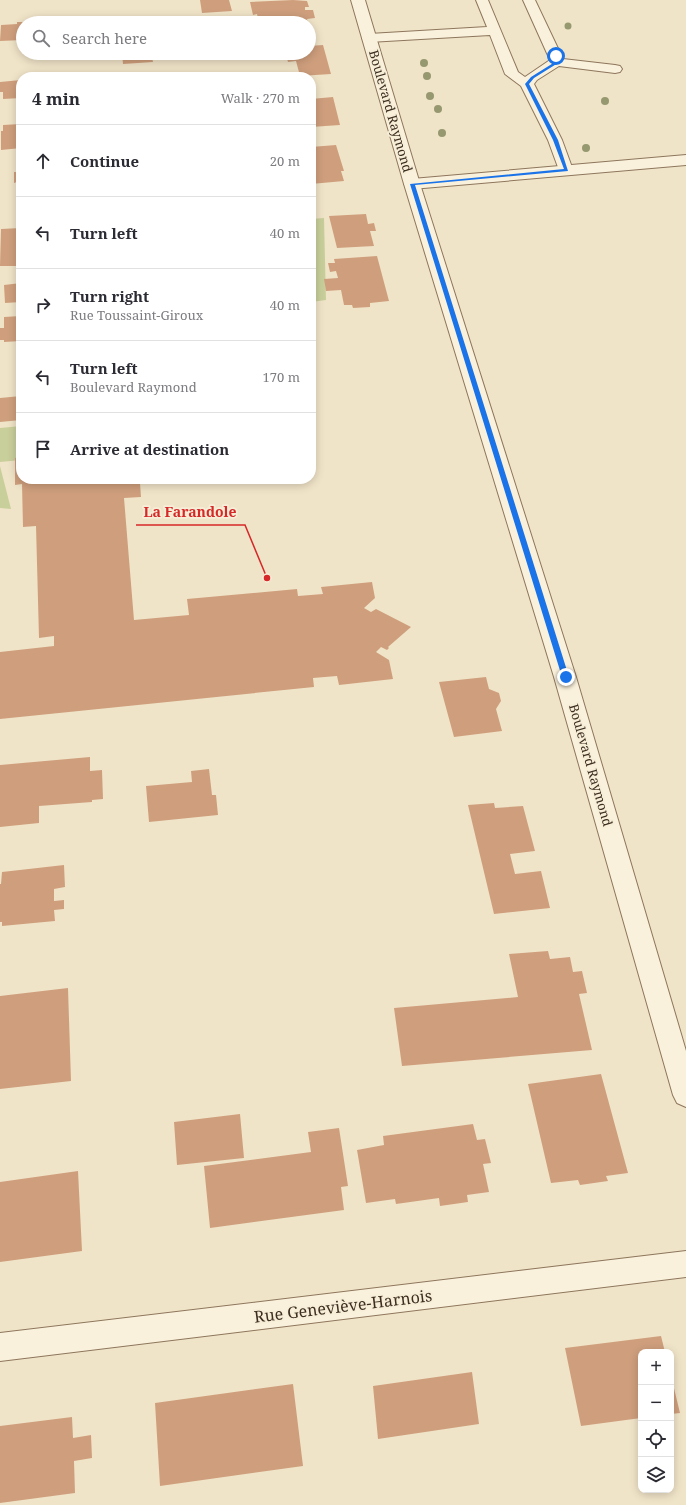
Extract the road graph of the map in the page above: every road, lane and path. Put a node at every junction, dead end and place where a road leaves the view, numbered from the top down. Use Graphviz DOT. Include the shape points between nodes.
graph roads {
  1 [pos="358,0"];
  2 [pos="482,0"];
  3 [pos="529,0"];
  4 [pos="494,31"];
  5 [pos="369,38"];
  6 [pos="557,62"];
  7 [pos="615,69"];
  8 [pos="527,84"];
  9 [pos="686,160"];
  10 [pos="566,170"];
  11 [pos="412,184"];
  12 [pos="686,1095"];
  13 [pos="686,1264"];
  14 [pos="0,1347"];
  1 -- 5 [label="street, Boulevard Raymond"];
  2 -- 4 [label="lane"];
  3 -- 6 [label="lane"];
  4 -- 5 [label="lane"];
  4 -- 8 [label="lane" via="512,74"];
  5 -- 11 [label="street, Boulevard Raymond"];
  6 -- 7 [label="lane"];
  6 -- 8 [label="lane" via="532,77"];
  8 -- 10 [label="lane" via="556,140"];
  9 -- 10 [label="street"];
  10 -- 11 [label="street"];
  11 -- 12 [label="street, Boulevard Raymond" via="566,677"];
  13 -- 14 [label="street, Rue Geneviève-Harnois"];
}
